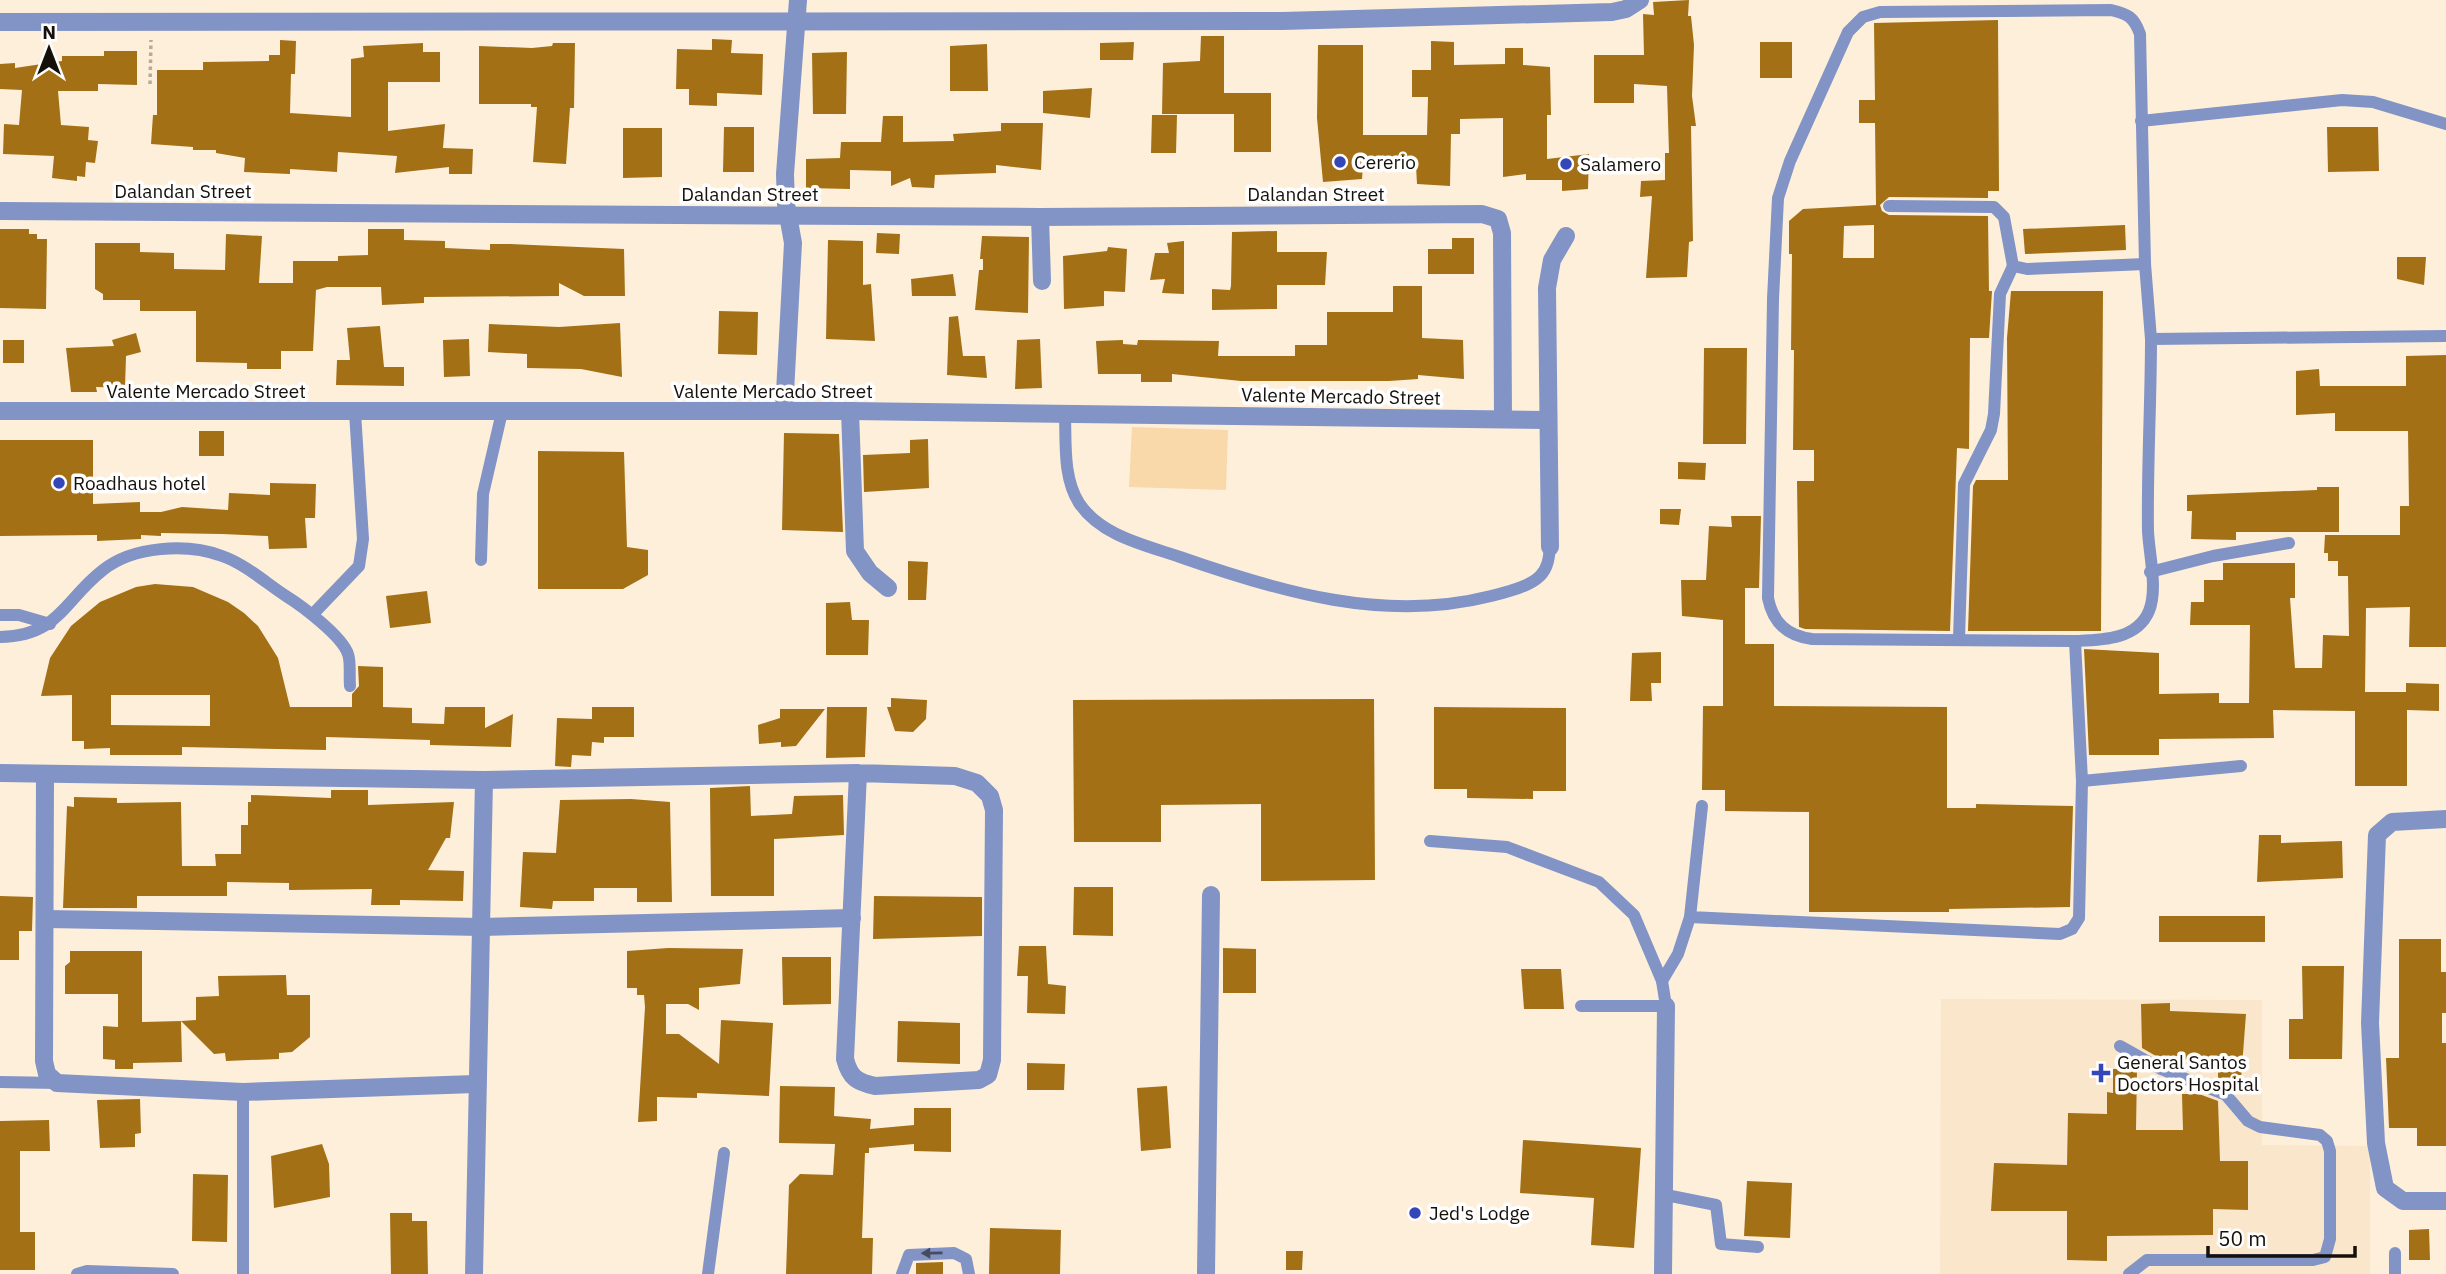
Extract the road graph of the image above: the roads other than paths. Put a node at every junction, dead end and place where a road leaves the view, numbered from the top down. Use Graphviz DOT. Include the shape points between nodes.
graph roads {
  1 [pos="798,0"];
  2 [pos="1640,0"];
  3 [pos="0,22"];
  4 [pos="798,23"];
  5 [pos="2141,121"];
  6 [pos="2446,124"];
  7 [pos="1889,206"];
  8 [pos="0,211"];
  9 [pos="788,215"];
  10 [pos="1040,217"];
  11 [pos="1566,236"];
  12 [pos="2146,264"];
  13 [pos="2013,266"];
  14 [pos="1042,281"];
  15 [pos="2446,336"];
  16 [pos="2151,339"];
  17 [pos="0,411"];
  18 [pos="784,411"];
  19 [pos="850,411"];
  20 [pos="355,412"];
  21 [pos="502,412"];
  22 [pos="1065,415"];
  23 [pos="1503,419"];
  24 [pos="1547,420"];
  25 [pos="2289,543"];
  26 [pos="1550,547"];
  27 [pos="481,560"];
  28 [pos="2150,572"];
  29 [pos="888,588"];
  30 [pos="313,614"];
  31 [pos="0,615"];
  32 [pos="51,624"];
  33 [pos="0,637"];
  34 [pos="1959,639"];
  35 [pos="2075,641"];
  36 [pos="350,686"];
  37 [pos="2241,766"];
  38 [pos="0,773"];
  39 [pos="858,773"];
  40 [pos="46,774"];
  41 [pos="484,780"];
  42 [pos="2082,781"];
  43 [pos="1702,806"];
  44 [pos="2446,819"];
  45 [pos="1430,841"];
  46 [pos="1210,894"];
  47 [pos="1690,917"];
  48 [pos="852,918"];
  49 [pos="47,919"];
  50 [pos="482,927"];
  51 [pos="1662,981"];
  52 [pos="1581,1006"];
  53 [pos="1666,1006"];
  54 [pos="2120,1046"];
  55 [pos="0,1082"];
  56 [pos="57,1083"];
  57 [pos="475,1084"];
  58 [pos="243,1091"];
  59 [pos="724,1153"];
  60 [pos="1666,1195"];
  61 [pos="2446,1201"];
  62 [pos="1758,1247"];
  63 [pos="2395,1253"];
  64 [pos="77,1274"];
  65 [pos="173,1274"];
  66 [pos="243,1274"];
  67 [pos="474,1274"];
  68 [pos="708,1274"];
  69 [pos="902,1274"];
  70 [pos="969,1274"];
  71 [pos="1206,1274"];
  72 [pos="1663,1274"];
  73 [pos="2129,1274"];
  74 [pos="2395,1274"];
  1 -- 4 [label="street"];
  2 -- 4 [label="street" via="1612,12 1296,21"];
  3 -- 4 [label="street"];
  4 -- 9 [label="street" via="785,174"];
  5 -- 6 [label="lane" via="2342,100 2373,102"];
  5 -- 12 [label="lane"];
  5 -- 34 [label="lane" via="2140,34 2127,14 2097,10 1880,12 1863,17 1848,32 1790,161 1778,198 1774,286 1771,614 1777,623 1804,638"];
  7 -- 13 [label="lane" via="1994,207 2004,217"];
  8 -- 9 [label="street, Dalandan Street"];
  9 -- 10 [label="street, Dalandan Street"];
  9 -- 18 [label="street" via="793,243"];
  10 -- 14 [label="street"];
  10 -- 23 [label="street, Dalandan Street" via="1482,214 1498,219 1502,233"];
  11 -- 24 [label="street" via="1552,260 1548,281"];
  12 -- 13 [label="lane"];
  12 -- 16 [label="lane"];
  13 -- 34 [label="lane" via="2000,294 1991,430 1964,484"];
  15 -- 16 [label="lane"];
  16 -- 28 [label="lane"];
  17 -- 20 [label="street, Valente Mercado Street"];
  18 -- 19 [label="street, Valente Mercado Street"];
  18 -- 21 [label="street, Valente Mercado Street"];
  19 -- 22 [label="street, Valente Mercado Street"];
  19 -- 29 [label="street" via="855,551"];
  20 -- 21 [label="street, Valente Mercado Street"];
  20 -- 30 [label="lane" via="363,540 359,566"];
  21 -- 27 [label="lane" via="483,494"];
  22 -- 23 [label="street, Valente Mercado Street"];
  22 -- 26 [label="lane" via="1071,482 1079,502 1096,521 1118,535 1255,584 1349,603 1396,606 1474,600 1539,577 1548,565"];
  23 -- 24 [label="street, Valente Mercado Street"];
  24 -- 26 [label="street"];
  25 -- 28 [label="lane"];
  28 -- 35 [label="lane" via="2149,610 2141,623 2109,640"];
  30 -- 32 [label="lane" via="222,556 194,550 154,550 103,569"];
  30 -- 36 [label="lane" via="348,653"];
  31 -- 32 [label="lane"];
  32 -- 33 [label="lane"];
  34 -- 35 [label="lane"];
  35 -- 42 [label="lane"];
  37 -- 42 [label="lane"];
  38 -- 40 [label="street"];
  39 -- 41 [label="street"];
  39 -- 48 [label="street"];
  39 -- 48 [label="street" via="955,776 977,783 990,796 994,810 992,1060 988,1075 962,1083 875,1086 859,1083 849,1074 845,1059"];
  40 -- 41 [label="street"];
  40 -- 49 [label="street"];
  41 -- 50 [label="street"];
  42 -- 47 [label="lane" via="2079,918 2072,929 2060,934"];
  43 -- 47 [label="lane"];
  44 -- 61 [label="street" via="2392,822 2377,835 2370,1023 2376,1143 2385,1188 2403,1201"];
  45 -- 51 [label="lane" via="1507,847 1600,883 1634,915"];
  46 -- 71 [label="street"];
  47 -- 51 [label="lane" via="1682,945"];
  48 -- 50 [label="street"];
  49 -- 50 [label="street"];
  49 -- 56 [label="street" via="44,1061 47,1074"];
  50 -- 57 [label="street"];
  51 -- 53 [label="lane"];
  52 -- 53 [label="lane"];
  53 -- 60 [label="street"];
  54 -- 73 [label="lane" via="2161,1069 2226,1095 2260,1127 2320,1135 2330,1151 2330,1239 2325,1257 2147,1260"];
  55 -- 56 [label="lane"];
  56 -- 58 [label="street"];
  57 -- 58 [label="street"];
  57 -- 67 [label="street"];
  58 -- 66 [label="lane"];
  59 -- 68 [label="lane"];
  60 -- 62 [label="lane" via="1716,1205 1721,1244"];
  60 -- 72 [label="street"];
  63 -- 74 [label="lane"];
  64 -- 65 [label="lane"];
  70 -- 69 [label="lane, one-way" via="966,1259 954,1253 909,1255"];
}
